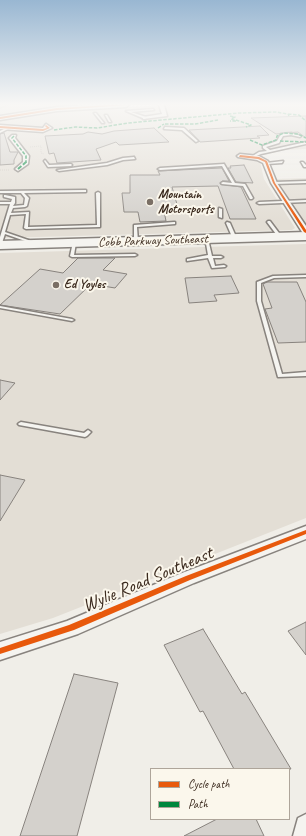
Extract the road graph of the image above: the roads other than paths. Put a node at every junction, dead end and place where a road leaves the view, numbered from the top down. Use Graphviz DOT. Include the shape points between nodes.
graph roads {
  1 [pos="17,144"];
  2 [pos="272,144"];
  3 [pos="295,144"];
  4 [pos="269,151"];
  5 [pos="240,156"];
  6 [pos="252,157"];
  7 [pos="134,158"];
  8 [pos="44,160"];
  9 [pos="112,162"];
  10 [pos="282,162"];
  11 [pos="267,163"];
  12 [pos="160,168"];
  13 [pos="18,169"];
  14 [pos="59,170"];
  15 [pos="306,182"];
  16 [pos="223,183"];
  17 [pos="274,183"];
  18 [pos="234,184"];
  19 [pos="85,191"];
  20 [pos="0,192"];
  21 [pos="22,193"];
  22 [pos="98,193"];
  23 [pos="5,196"];
  24 [pos="251,198"];
  25 [pos="306,201"];
  26 [pos="259,202"];
  27 [pos="286,202"];
  28 [pos="0,203"];
  29 [pos="13,205"];
  30 [pos="220,209"];
  31 [pos="10,214"];
  32 [pos="221,217"];
  33 [pos="8,221"];
  34 [pos="0,222"];
  35 [pos="269,222"];
  36 [pos="174,223"];
  37 [pos="228,223"];
  38 [pos="306,232"];
  39 [pos="4,233"];
  40 [pos="306,236"];
  41 [pos="280,237"];
  42 [pos="235,239"];
  43 [pos="206,240"];
  44 [pos="136,242"];
  45 [pos="74,243"];
  46 [pos="0,244"];
  47 [pos="42,244"];
  48 [pos="135,255"];
  49 [pos="210,257"];
  50 [pos="221,257"];
  51 [pos="188,260"];
  52 [pos="224,266"];
  53 [pos="306,276"];
  54 [pos="0,307"];
  55 [pos="72,320"];
  56 [pos="306,374"];
  57 [pos="21,424"];
  58 [pos="88,432"];
  59 [pos="306,532"];
  60 [pos="0,651"];
  61 [pos="306,826"];
  62 [pos="305,836"];
  1 -- 13 [label="street" via="25,153 26,163"];
  2 -- 4 [label="lane" via="264,147"];
  3 -- 4 [label="lane"];
  4 -- 6 [label="lane"];
  5 -- 6 [label="street"];
  6 -- 11 [label="street" via="263,159"];
  7 -- 9 [label="lane"];
  8 -- 9 [label="lane" via="48,166"];
  9 -- 14 [label="lane"];
  10 -- 11 [label="lane"];
  11 -- 17 [label="street"];
  12 -- 18 [label="lane" via="224,165"];
  15 -- 17 [label="lane"];
  16 -- 18 [label="lane"];
  17 -- 27 [label="street"];
  18 -- 24 [label="lane" via="244,185"];
  19 -- 21 [label="lane"];
  20 -- 21 [label="lane"];
  21 -- 29 [label="lane" via="27,198 25,206"];
  22 -- 31 [label="lane" via="99,226 26,228 28,213"];
  23 -- 29 [label="lane" via="14,198"];
  25 -- 27 [label="lane"];
  26 -- 27 [label="lane"];
  27 -- 38 [label="street"];
  28 -- 29 [label="lane"];
  29 -- 31 [label="lane"];
  30 -- 32 [label="lane"];
  31 -- 33 [label="lane"];
  33 -- 34 [label="lane"];
  33 -- 39 [label="lane"];
  35 -- 41 [label="lane"];
  36 -- 44 [label="lane" via="135,226"];
  37 -- 42 [label="lane"];
  39 -- 46 [label="lane"];
  39 -- 47 [label="lane"];
  40 -- 41 [label="main road, Cobb Parkway Southeast"];
  41 -- 42 [label="main road, Cobb Parkway Southeast"];
  42 -- 43 [label="main road, Cobb Parkway Southeast"];
  43 -- 44 [label="main road, Cobb Parkway Southeast"];
  43 -- 49 [label="lane"];
  44 -- 45 [label="main road, Cobb Parkway Southeast"];
  45 -- 47 [label="main road, Cobb Parkway Southeast"];
  45 -- 48 [label="lane" via="72,256"];
  46 -- 47 [label="main road, Cobb Parkway Southeast"];
  49 -- 50 [label="lane"];
  49 -- 51 [label="lane"];
  49 -- 52 [label="lane" via="213,267"];
  53 -- 56 [label="lane" via="273,277 259,282 259,301 280,376"];
  54 -- 55 [label="lane"];
  57 -- 58 [label="lane" via="85,435"];
  59 -- 60 [label="street, Wylie Road Southeast" via="188,578 71,628"];
  61 -- 62 [label="street"];
}
